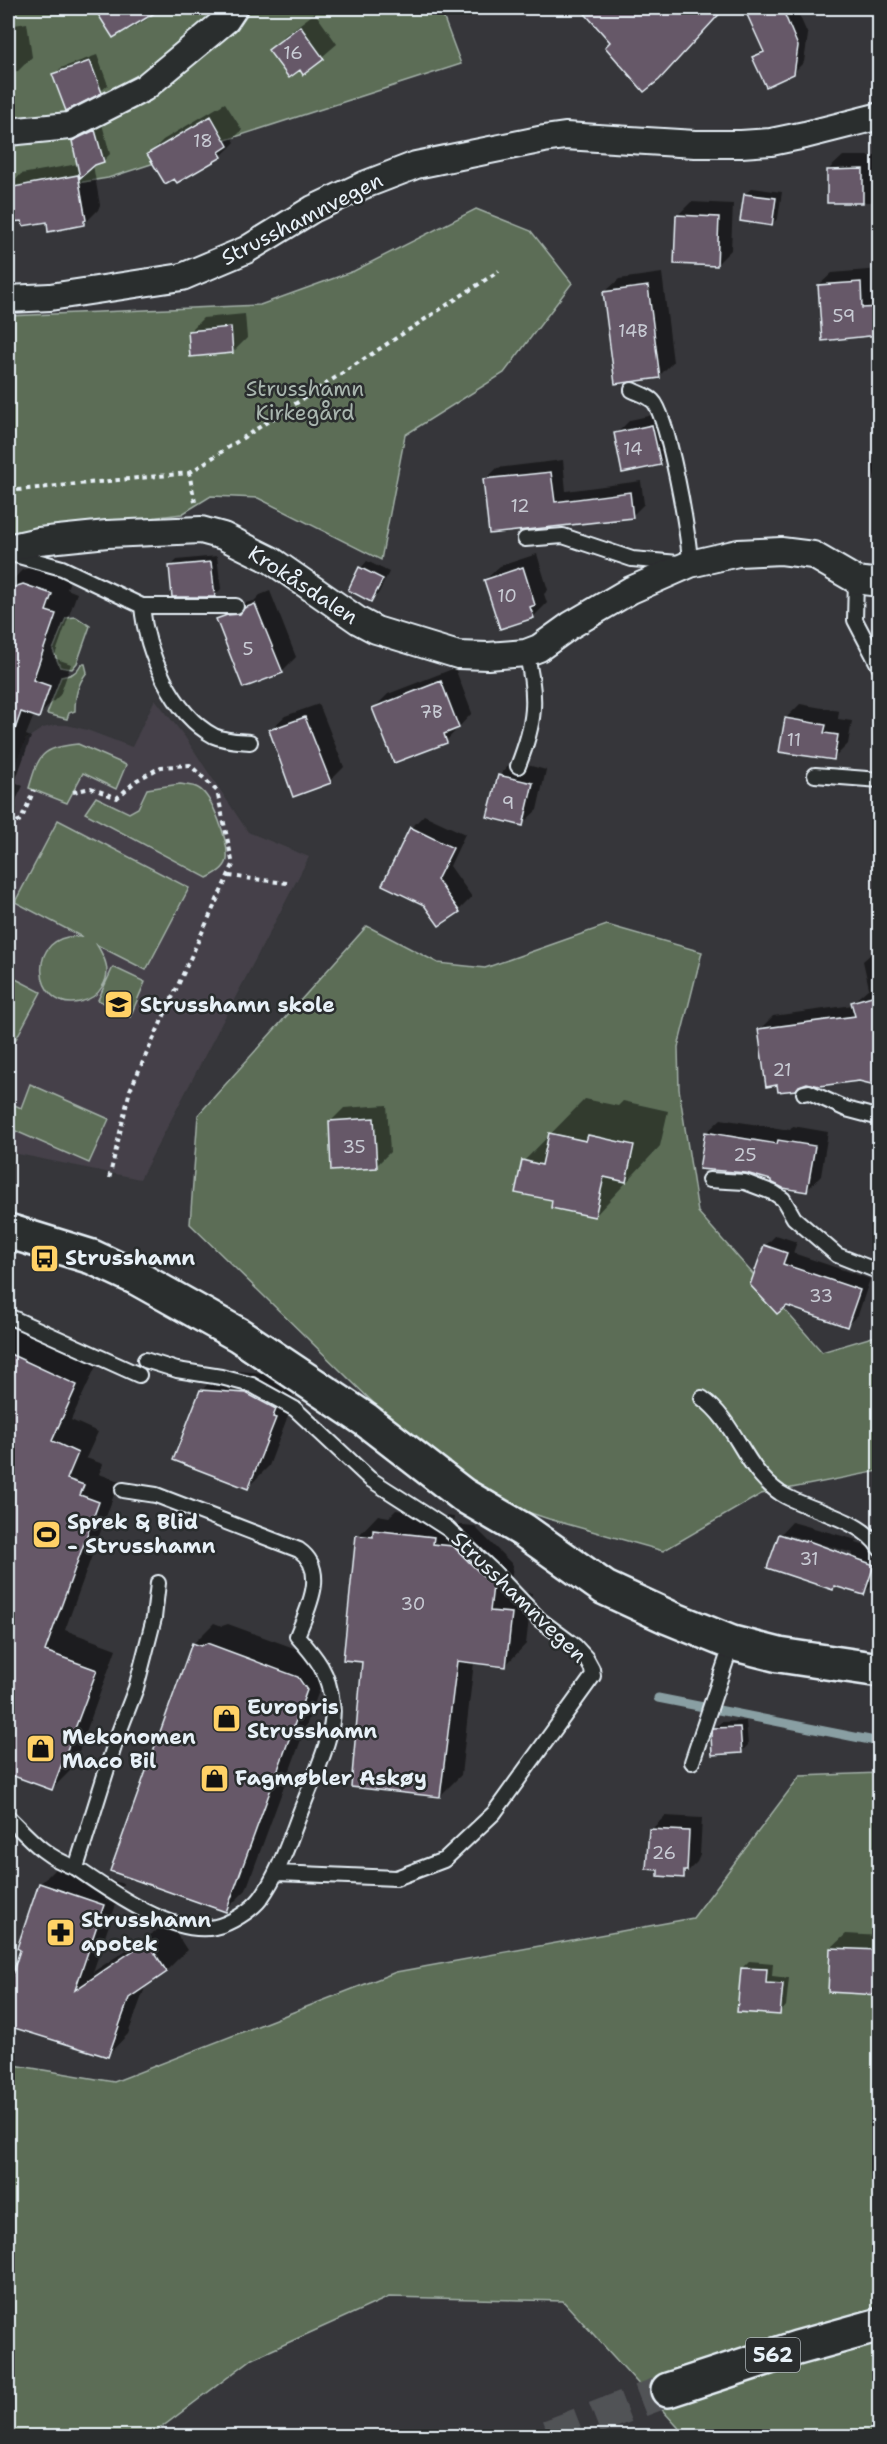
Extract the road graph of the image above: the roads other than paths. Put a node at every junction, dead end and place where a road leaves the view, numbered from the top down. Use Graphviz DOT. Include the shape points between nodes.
graph roads {
  1 [pos="234,8"];
  2 [pos="879,116"];
  3 [pos="8,132"];
  4 [pos="8,298"];
  5 [pos="632,390"];
  6 [pos="525,538"];
  7 [pos="8,550"];
  8 [pos="690,564"];
  9 [pos="868,581"];
  10 [pos="142,606"];
  11 [pos="236,606"];
  12 [pos="526,653"];
  13 [pos="879,668"];
  14 [pos="250,742"];
  15 [pos="518,766"];
  16 [pos="815,775"];
  17 [pos="879,780"];
  18 [pos="804,1092"];
  19 [pos="879,1118"];
  20 [pos="709,1180"];
  21 [pos="8,1231"];
  22 [pos="879,1272"];
  23 [pos="8,1317"];
  24 [pos="145,1360"];
  25 [pos="139,1375"];
  26 [pos="702,1398"];
  27 [pos="123,1490"];
  28 [pos="879,1549"];
  29 [pos="158,1583"];
  30 [pos="729,1651"];
  31 [pos="879,1670"];
  32 [pos="692,1762"];
  33 [pos="8,1817"];
  34 [pos="76,1868"];
  35 [pos="277,1873"];
  36 [pos="879,2325"];
  37 [pos="668,2390"];
  1 -- 3 [label="street" via="226,20 144,88 69,126"];
  2 -- 4 [label="street, Strusshamnvegen" via="771,142 695,144 565,136 416,165 313,209 246,250 182,277 50,297"];
  5 -- 8 [label="lane" via="653,401 666,430 689,540"];
  6 -- 8 [label="lane, Krokåsdalen" via="563,536 632,559"];
  7 -- 10 [label="lane" via="62,568"];
  7 -- 12 [label="street, Krokåsdalen" via="39,541 201,530 223,536 271,560 376,630 458,655"];
  8 -- 9 [label="street, Krokåsdalen" via="738,553 781,551 813,555"];
  8 -- 12 [label="street, Krokåsdalen" via="631,590"];
  9 -- 13 [label="lane, Krokåsdalen" via="855,620"];
  10 -- 11 [label="lane"];
  10 -- 14 [label="lane" via="160,673 176,701 214,735"];
  12 -- 15 [label="lane" via="534,710 530,736"];
  16 -- 17 [label="lane"];
  18 -- 19 [label="lane"];
  20 -- 22 [label="lane" via="745,1182 774,1193 783,1199 794,1218 837,1255"];
  21 -- 30 [label="street, Strusshamnvegen" via="92,1257 239,1335 356,1413 456,1489 605,1588"];
  23 -- 25 [label="lane"];
  24 -- 35 [label="lane, Strusshamnvegen" via="252,1385 295,1408 370,1479 448,1529 540,1620 575,1646 592,1669 593,1676 494,1813 444,1860 396,1878"];
  26 -- 28 [label="lane" via="726,1422 747,1459 768,1484 860,1531"];
  27 -- 35 [label="lane" via="156,1495 299,1550 313,1568 315,1583 297,1636 327,1677 333,1706 329,1738"];
  29 -- 34 [label="lane" via="154,1618 136,1688"];
  30 -- 31 [label="street, Strusshamnvegen"];
  30 -- 32 [label="lane"];
  33 -- 34 [label="lane" via="42,1851"];
  34 -- 35 [label="lane" via="149,1914 190,1927 213,1928 259,1901"];
  36 -- 37 [label="street, 562"];
}
